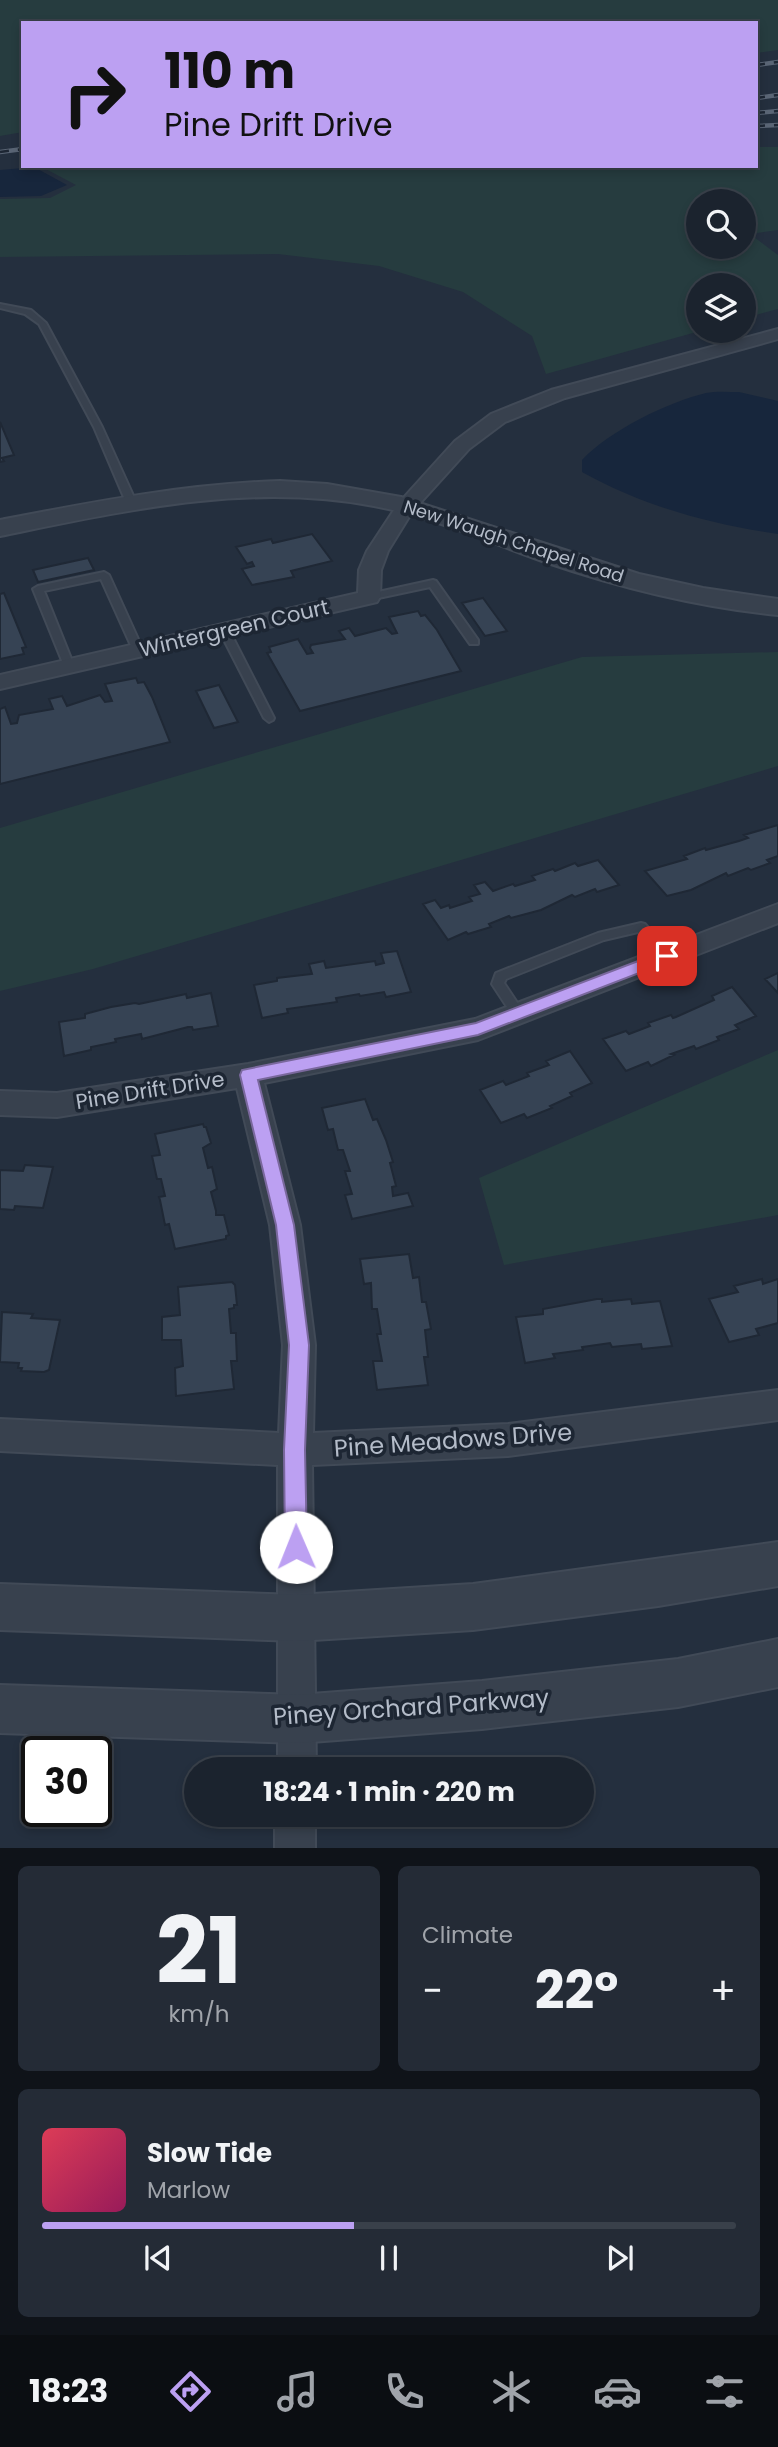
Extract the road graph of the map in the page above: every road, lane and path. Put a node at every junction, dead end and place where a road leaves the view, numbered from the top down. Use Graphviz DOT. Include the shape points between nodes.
graph roads {
  1 [pos="0,306"];
  2 [pos="778,334"];
  3 [pos="131,502"];
  4 [pos="408,506"];
  5 [pos="0,528"];
  6 [pos="369,597"];
  7 [pos="778,607"];
  8 [pos="223,630"];
  9 [pos="474,642"];
  10 [pos="138,650"];
  11 [pos="69,666"];
  12 [pos="0,682"];
  13 [pos="269,718"];
  14 [pos="778,913"];
  15 [pos="667,956"];
  16 [pos="518,1013"];
  17 [pos="248,1075"];
  18 [pos="0,1103"];
  19 [pos="778,1405"];
  20 [pos="0,1435"];
  21 [pos="295,1450"];
  22 [pos="778,1564"];
  23 [pos="0,1607"];
  24 [pos="297,1618"];
  25 [pos="778,1663"];
  26 [pos="0,1709"];
  27 [pos="298,1719"];
  28 [pos="296,1757"];
  29 [pos="295,1827"];
  30 [pos="295,1848"];
  1 -- 3 [label="lane" via="29,312 42,323 98,427"];
  2 -- 4 [label="street" via="524,405 472,435"];
  3 -- 4 [label="street, New Waugh Chapel Road" via="262,489 332,493"];
  3 -- 5 [label="street, New Waugh Chapel Road"];
  4 -- 6 [label="street" via="378,550 369,572"];
  4 -- 7 [label="street, New Waugh Chapel Road" via="649,584"];
  6 -- 8 [label="street, Wintergreen Court"];
  6 -- 9 [label="lane" via="433,583"];
  8 -- 10 [label="street, Wintergreen Court"];
  8 -- 13 [label="lane"];
  10 -- 11 [label="street, Wintergreen Court"];
  10 -- 11 [label="lane" via="104,575 38,589"];
  11 -- 12 [label="street, Wintergreen Court"];
  14 -- 15 [label="street, Pine Drift Drive"];
  15 -- 16 [label="street, Pine Drift Drive"];
  15 -- 16 [label="lane" via="641,927 602,936 500,976 498,984"];
  16 -- 17 [label="street, Pine Drift Drive" via="478,1029"];
  17 -- 18 [label="street, Pine Drift Drive" via="57,1105"];
  17 -- 21 [label="street" via="285,1225 299,1345"];
  19 -- 21 [label="street, Pine Meadows Drive" via="508,1440"];
  20 -- 21 [label="street, Pine Meadows Drive"];
  21 -- 24 [label="street"];
  22 -- 24 [label="street" via="473,1607"];
  23 -- 24 [label="street"];
  24 -- 27 [label="street"];
  25 -- 27 [label="street, Piney Orchard Parkway" via="652,1686"];
  26 -- 27 [label="street, Piney Orchard Parkway"];
  27 -- 28 [label="street"];
  29 -- 30 [label="street"];
}
